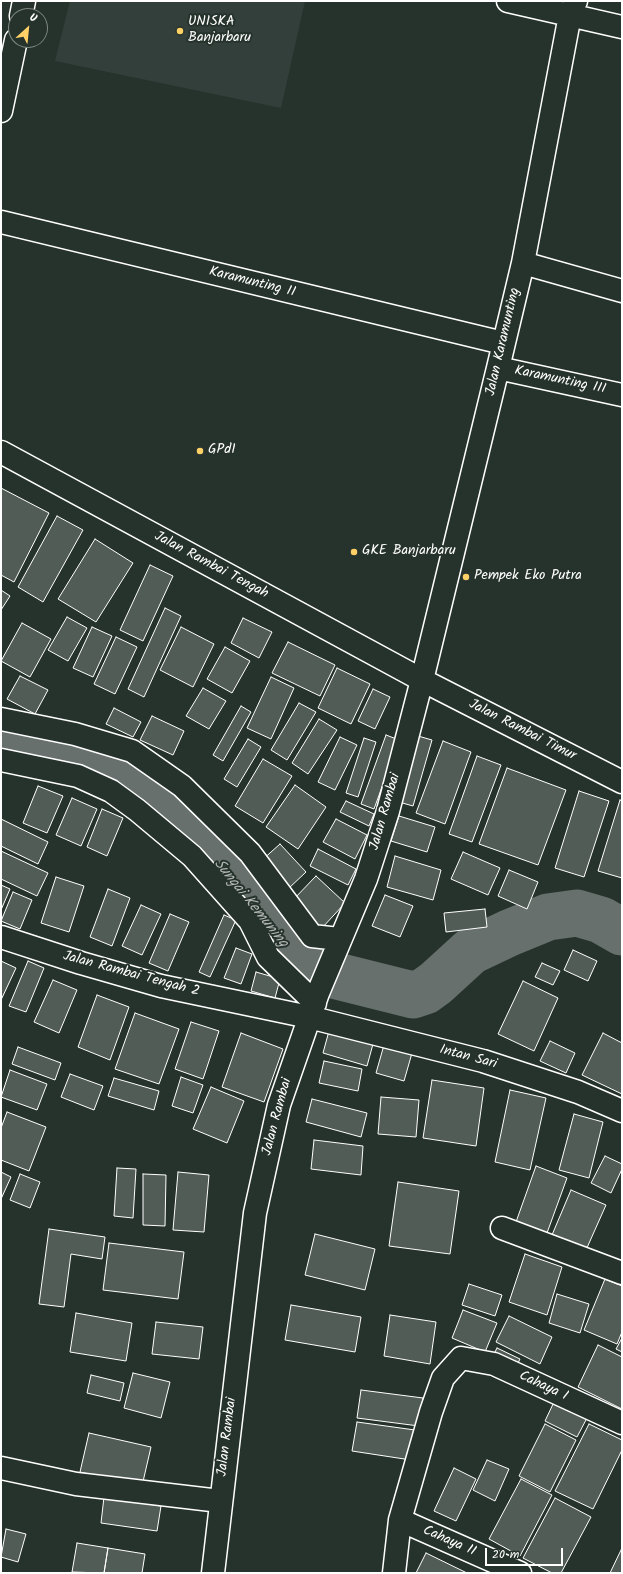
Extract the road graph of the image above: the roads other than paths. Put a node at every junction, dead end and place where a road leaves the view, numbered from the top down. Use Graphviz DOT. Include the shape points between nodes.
graph roads {
  1 [pos="508,1"];
  2 [pos="573,8"];
  3 [pos="622,27"];
  4 [pos="14,48"];
  5 [pos="1,110"];
  6 [pos="1,222"];
  7 [pos="522,263"];
  8 [pos="622,291"];
  9 [pos="503,343"];
  10 [pos="498,368"];
  11 [pos="622,395"];
  12 [pos="1,452"];
  13 [pos="422,680"];
  14 [pos="1,719"];
  15 [pos="1,760"];
  16 [pos="622,782"];
  17 [pos="1,937"];
  18 [pos="336,947"];
  19 [pos="314,1004"];
  20 [pos="622,1111"];
  21 [pos="502,1228"];
  22 [pos="622,1273"];
  23 [pos="622,1423"];
  24 [pos="1,1469"];
  25 [pos="220,1501"];
  26 [pos="400,1520"];
  27 [pos="213,1573"];
  28 [pos="394,1573"];
  29 [pos="520,1573"];
  1 -- 2 [label="street"];
  2 -- 3 [label="street"];
  2 -- 7 [label="street, Jalan Karamunting"];
  4 -- 5 [label="street"];
  6 -- 9 [label="street, Karamunting II"];
  7 -- 8 [label="street"];
  7 -- 9 [label="street, Jalan Karamunting"];
  9 -- 10 [label="street, Jalan Karamunting"];
  10 -- 11 [label="street, Karamunting III"];
  10 -- 13 [label="street, Jalan Karamunting"];
  12 -- 13 [label="street, Jalan Rambai Tengah"];
  13 -- 16 [label="street, Jalan Rambai Timur"];
  13 -- 18 [label="street, Jalan Rambai" via="388,811 369,872"];
  14 -- 18 [label="street" via="75,734 132,751 182,786 250,853 312,936"];
  15 -- 19 [label="street" via="78,776 111,791 137,810 192,856 250,921 268,957"];
  17 -- 19 [label="street, Jalan Rambai Tengah 2" via="162,986"];
  18 -- 19 [label="street, Jalan Rambai"];
  19 -- 20 [label="street, Intan Sari" via="578,1092"];
  19 -- 25 [label="street, Jalan Rambai" via="279,1105 255,1213"];
  21 -- 22 [label="street"];
  23 -- 26 [label="street, Cahaya I" via="494,1364 461,1358 444,1378 431,1412"];
  24 -- 25 [label="street" via="76,1484"];
  25 -- 27 [label="street, Jalan Rambai"];
  26 -- 28 [label="street"];
  26 -- 29 [label="street, Cahaya II"];
}
